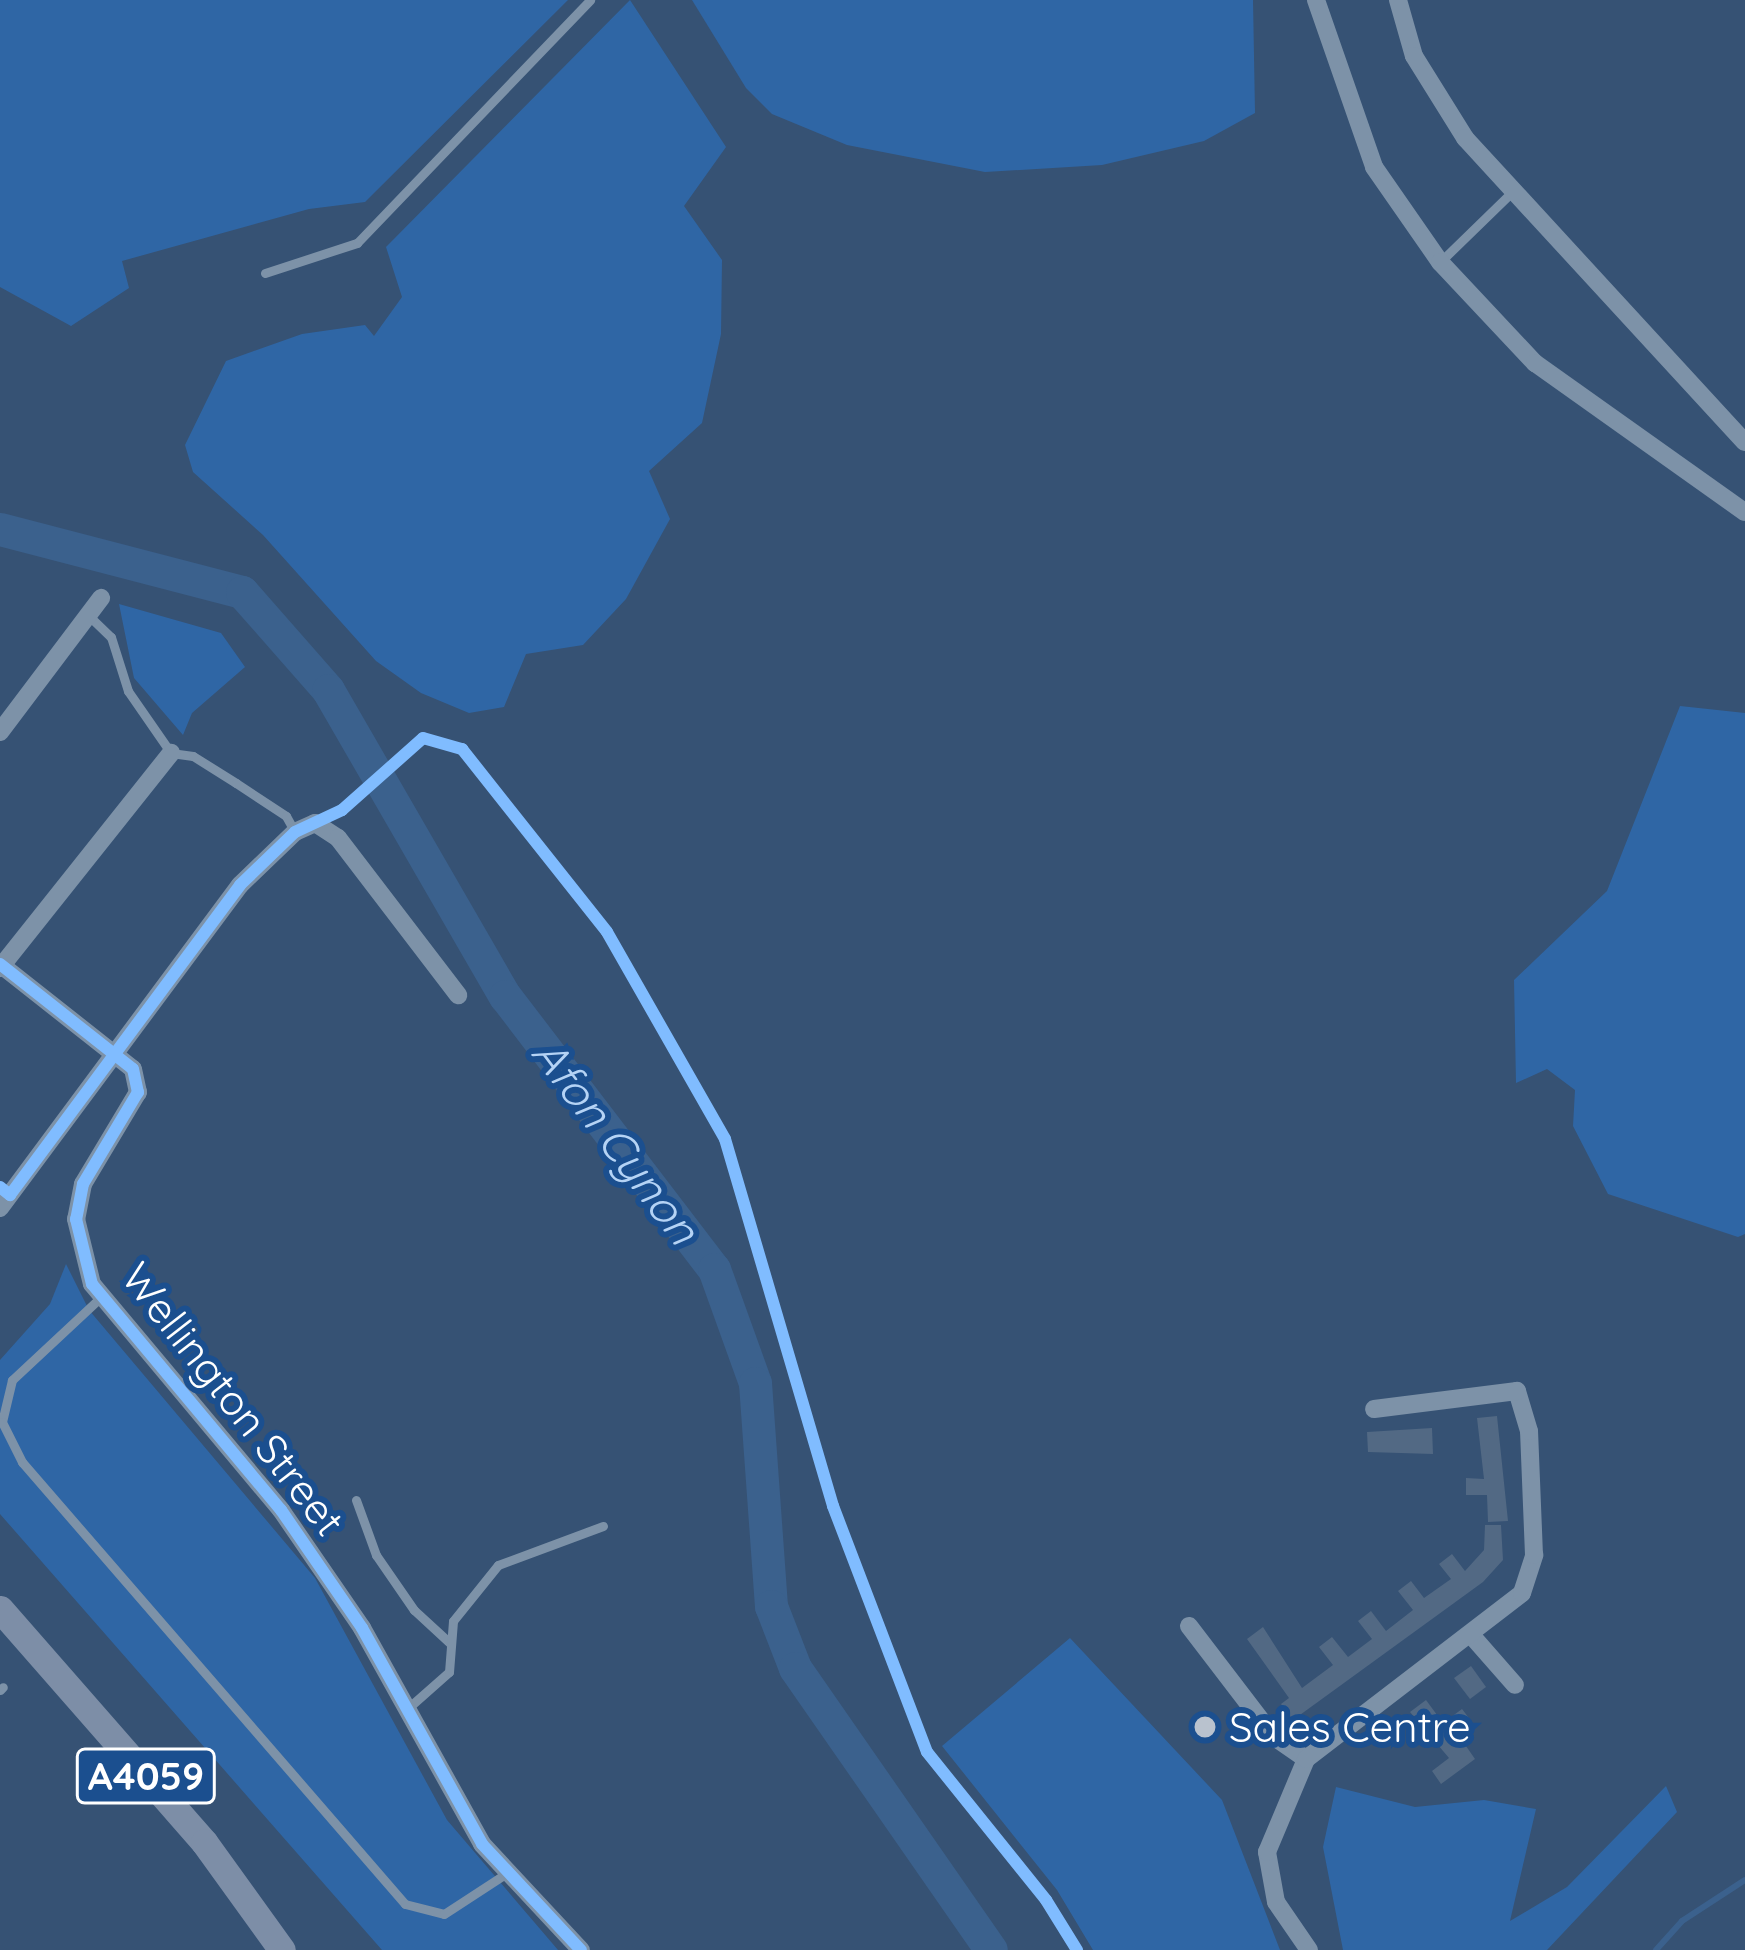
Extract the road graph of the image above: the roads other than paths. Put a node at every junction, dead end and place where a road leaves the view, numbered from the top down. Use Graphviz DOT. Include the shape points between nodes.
graph roads {
  1 [pos="590,0"];
  2 [pos="1316,0"];
  3 [pos="1397,0"];
  4 [pos="1512,192"];
  5 [pos="1440,262"];
  6 [pos="265,273"];
  7 [pos="1745,442"];
  8 [pos="1745,512"];
  9 [pos="101,598"];
  10 [pos="88,615"];
  11 [pos="1,730"];
  12 [pos="171,752"];
  13 [pos="295,832"];
  14 [pos="1,966"];
  15 [pos="458,995"];
  16 [pos="116,1052"];
  17 [pos="3,1197"];
  18 [pos="101,1296"];
  19 [pos="1374,1409"];
  20 [pos="356,1500"];
  21 [pos="604,1526"];
  22 [pos="0,1609"];
  23 [pos="1189,1626"];
  24 [pos="1472,1636"];
  25 [pos="452,1644"];
  26 [pos="1515,1685"];
  27 [pos="407,1709"];
  28 [pos="1306,1759"];
  29 [pos="507,1873"];
  30 [pos="1046,1900"];
  31 [pos="282,1950"];
  32 [pos="580,1950"];
  33 [pos="1077,1950"];
  34 [pos="1309,1950"];
  1 -- 6 [label="lane" via="357,244"];
  2 -- 5 [label="street" via="1374,167"];
  3 -- 4 [label="street" via="1436,93"];
  4 -- 5 [label="lane"];
  4 -- 7 [label="street"];
  5 -- 8 [label="street" via="1535,363"];
  9 -- 10 [label="street"];
  10 -- 11 [label="street"];
  10 -- 12 [label="lane" via="111,637 128,691"];
  12 -- 13 [label="lane" via="236,783 286,816"];
  12 -- 14 [label="street"];
  13 -- 15 [label="street" via="315,823 338,838"];
  13 -- 16 [label="street" via="240,885"];
  14 -- 16 [label="street"];
  16 -- 17 [label="street"];
  16 -- 18 [label="street, Wellington Street" via="133,1070 138,1092 83,1184 76,1219"];
  18 -- 27 [label="street, Wellington Street" via="281,1510"];
  18 -- 29 [label="lane" via="12,1380 2,1422 22,1462 405,1904 444,1913"];
  19 -- 24 [label="street" via="1517,1390 1529,1431 1534,1555 1522,1593"];
  20 -- 25 [label="lane" via="376,1555 414,1610"];
  21 -- 25 [label="lane" via="498,1564 453,1621"];
  22 -- 31 [label="main road, A4059" via="203,1842"];
  23 -- 28 [label="street" via="1273,1736"];
  24 -- 26 [label="street"];
  24 -- 28 [label="street"];
  25 -- 27 [label="lane" via="449,1672"];
  27 -- 29 [label="street, Wellington Street" via="452,1796"];
  28 -- 34 [label="street" via="1267,1852 1276,1901"];
  29 -- 32 [label="street, Wellington Street"];
  30 -- 33 [label="lane"];
}
